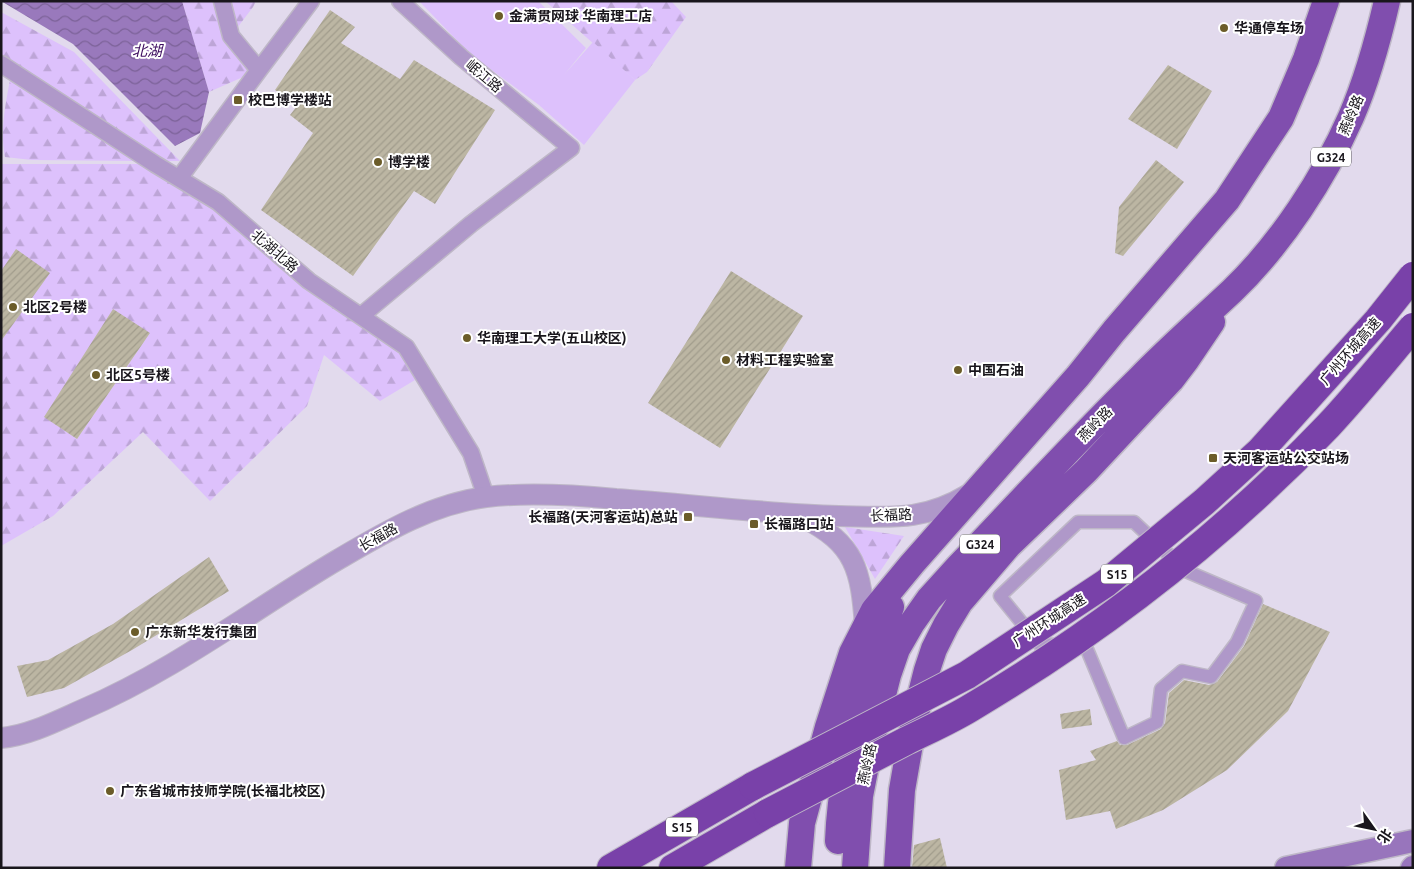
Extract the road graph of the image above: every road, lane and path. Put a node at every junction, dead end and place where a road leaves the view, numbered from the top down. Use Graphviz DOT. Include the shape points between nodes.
graph roads {
  1 [pos="222,1"];
  2 [pos="311,1"];
  3 [pos="400,1"];
  4 [pos="1326,1"];
  5 [pos="1387,1"];
  6 [pos="1,64"];
  7 [pos="259,70"];
  8 [pos="180,177"];
  9 [pos="1413,276"];
  10 [pos="1233,290"];
  11 [pos="362,315"];
  12 [pos="1413,326"];
  13 [pos="977,489"];
  14 [pos="486,497"];
  15 [pos="798,515"];
  16 [pos="912,564"];
  17 [pos="865,627"];
  18 [pos="1211,677"];
  19 [pos="1,738"];
  20 [pos="1413,840"];
  21 [pos="611,868"];
  22 [pos="673,868"];
  23 [pos="798,868"];
  24 [pos="837,868"];
  25 [pos="855,868"];
  26 [pos="897,868"];
  27 [pos="1286,868"];
  1 -- 7 [label="street" via="231,36"];
  2 -- 7 [label="street"];
  3 -- 11 [label="street, 岷江路" via="461,57 571,148 471,224"];
  4 -- 13 [label="highway, G324" via="1281,118 1227,200"];
  5 -- 10 [label="highway, 燕岭路 / G324" via="1364,84 1336,147 1284,231"];
  6 -- 8 [label="street, 北湖北路"];
  7 -- 8 [label="street"];
  8 -- 11 [label="street, 北湖北路" via="218,202 309,281"];
  9 -- 21 [label="highway, 广州环城高速 / S15, bridge" via="1378,320 1260,451 1106,583 967,675 753,786"];
  10 -- 25 [label="highway, 燕岭路 / G324" via="1169,348 1088,431 958,567 912,623 897,649 888,675 869,750 860,796"];
  10 -- 26 [label="highway, G324" via="1171,380 1086,471 1008,546 960,602 946,625 927,670 914,721 902,790"];
  11 -- 14 [label="street, 北湖北路" via="406,346 471,453"];
  12 -- 22 [label="highway, S15, bridge" via="1328,426 1281,473 1195,550 1124,606 1068,647 970,709 768,813"];
  13 -- 15 [label="street, 长福路" via="951,505 906,516"];
  13 -- 16 [label="highway, G324"];
  14 -- 15 [label="street, 长福路" via="581,496"];
  14 -- 19 [label="street, 长福路" via="437,510 397,526 297,583 166,667 112,697 56,722 11,738"];
  15 -- 17 [label="street, 长福路" via="822,527 853,560 861,583"];
  16 -- 17 [label="highway, G324" via="883,598"];
  16 -- 24 [label="highway" via="880,636 861,702 843,780"];
  17 -- 23 [label="highway, G324" via="852,654 811,787 802,823"];
  18 -- 18 [label="street" via="1238,642 1256,601 1186,571 1134,522 1078,522 1000,596 1039,644 1086,647 1124,738 1157,722 1161,689 1182,671"];
  20 -- 27 [label="main road"];
}
